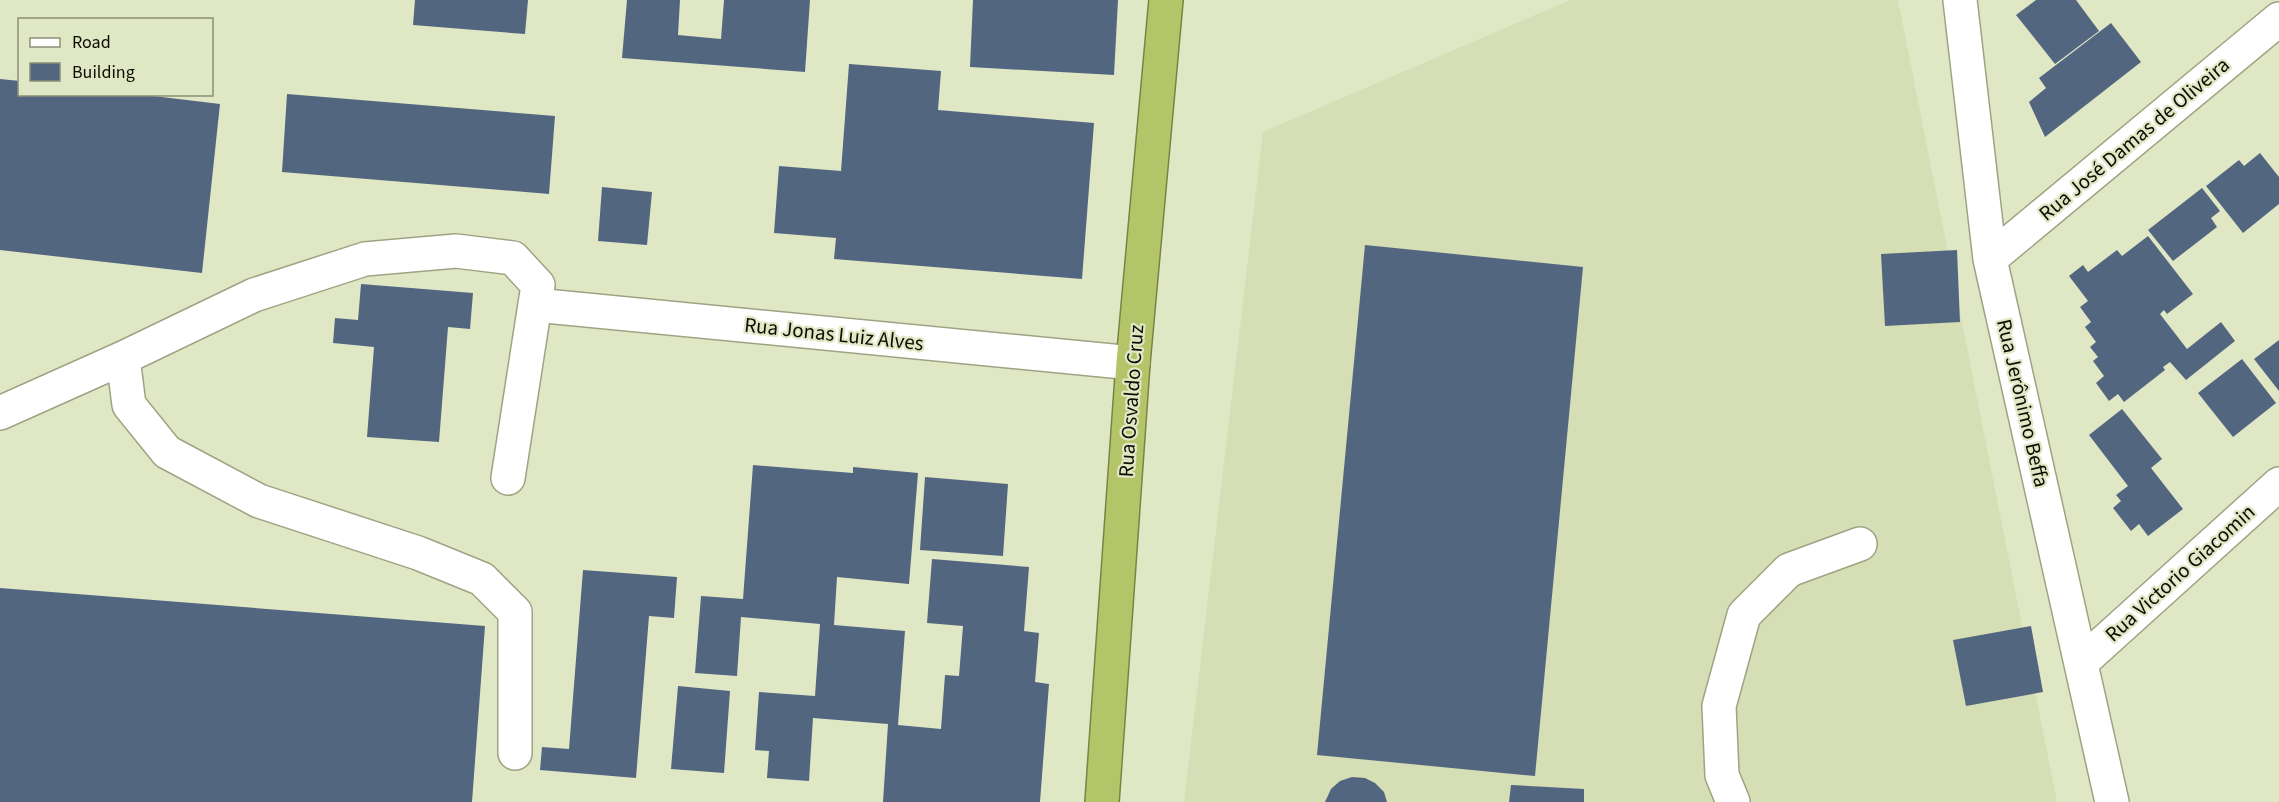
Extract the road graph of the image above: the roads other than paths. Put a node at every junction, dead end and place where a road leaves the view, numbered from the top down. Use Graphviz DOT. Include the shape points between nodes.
graph roads {
  1 [pos="1166,0"];
  2 [pos="1959,0"];
  3 [pos="2279,19"];
  4 [pos="1990,259"];
  5 [pos="535,305"];
  6 [pos="123,358"];
  7 [pos="1133,363"];
  8 [pos="0,413"];
  9 [pos="508,478"];
  10 [pos="2279,484"];
  11 [pos="1860,543"];
  12 [pos="2082,662"];
  13 [pos="515,753"];
  14 [pos="1102,802"];
  15 [pos="1733,802"];
  16 [pos="2112,802"];
  1 -- 7 [label="highway, Rua Osvaldo Cruz"];
  2 -- 4 [label="street, Rua Jerônimo Beffa"];
  3 -- 4 [label="street, Rua José Damas de Oliveira"];
  4 -- 12 [label="street, Rua Jerônimo Beffa"];
  5 -- 6 [label="street" via="538,285 513,258 456,252 365,259 254,295"];
  5 -- 7 [label="street, Rua Jonas Luiz Alves"];
  5 -- 9 [label="street"];
  6 -- 8 [label="street"];
  6 -- 13 [label="street" via="129,405 167,452 259,501 418,552 482,579 515,612"];
  7 -- 14 [label="highway, Rua Osvaldo Cruz"];
  10 -- 12 [label="street, Rua Victorio Giacomin"];
  11 -- 15 [label="street" via="1789,570 1744,615 1719,706 1722,775"];
  12 -- 16 [label="street, Rua Jerônimo Beffa"];
}
